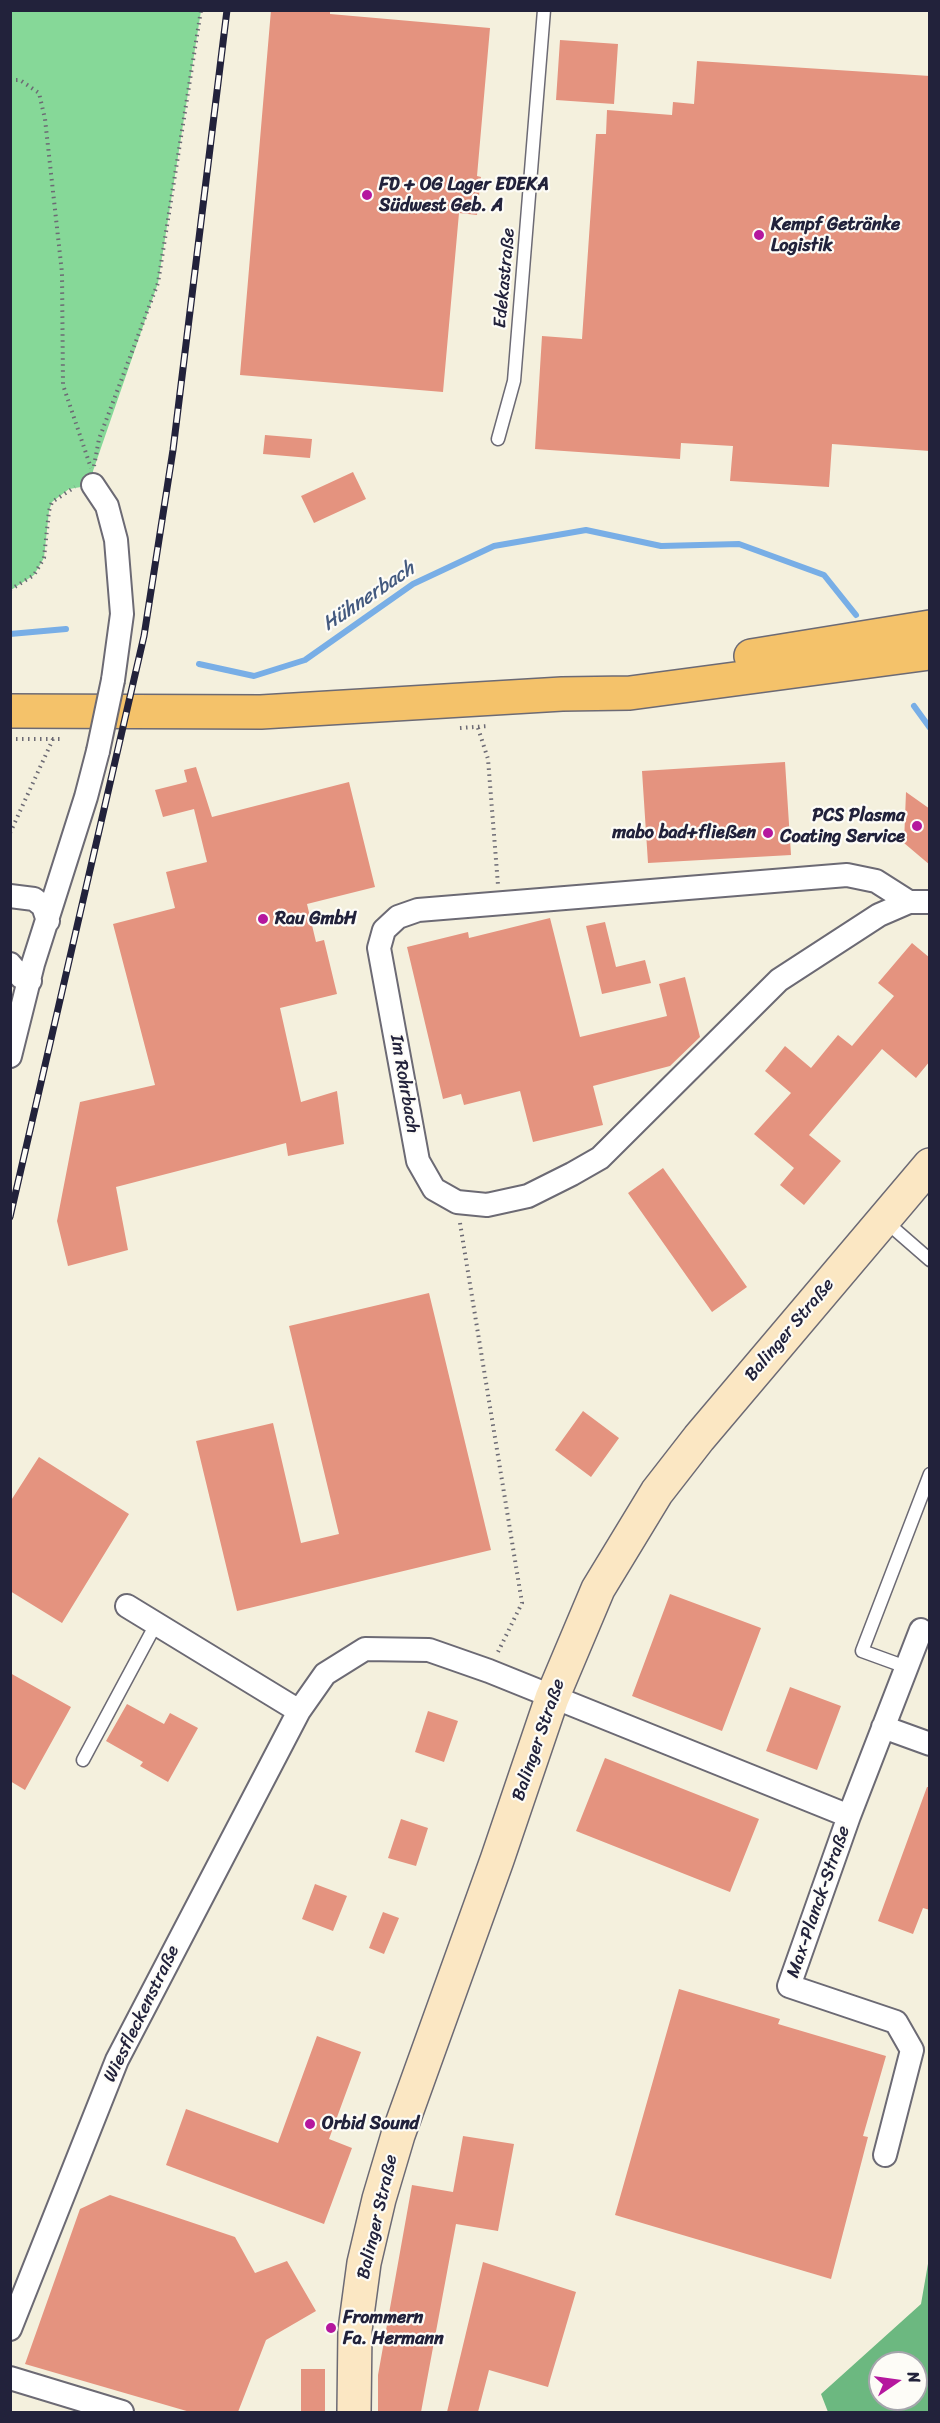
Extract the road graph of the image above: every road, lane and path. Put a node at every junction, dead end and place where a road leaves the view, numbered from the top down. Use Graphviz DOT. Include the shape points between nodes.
graph roads {
  1 [pos="201,10"];
  2 [pos="544,10"];
  3 [pos="10,80"];
  4 [pos="498,440"];
  5 [pos="93,485"];
  6 [pos="10,590"];
  7 [pos="930,627"];
  8 [pos="930,653"];
  9 [pos="562,694"];
  10 [pos="10,711"];
  11 [pos="478,728"];
  12 [pos="10,739"];
  13 [pos="10,833"];
  14 [pos="10,896"];
  15 [pos="919,902"];
  16 [pos="499,904"];
  17 [pos="48,921"];
  18 [pos="10,964"];
  19 [pos="30,981"];
  20 [pos="10,1056"];
  21 [pos="930,1165"];
  22 [pos="457,1202"];
  23 [pos="883,1220"];
  24 [pos="930,1260"];
  25 [pos="930,1474"];
  26 [pos="127,1606"];
  27 [pos="156,1624"];
  28 [pos="921,1630"];
  29 [pos="906,1667"];
  30 [pos="489,1671"];
  31 [pos="552,1698"];
  32 [pos="298,1711"];
  33 [pos="883,1727"];
  34 [pos="930,1744"];
  35 [pos="83,1760"];
  36 [pos="849,1816"];
  37 [pos="885,2155"];
  38 [pos="10,2329"];
  39 [pos="10,2378"];
  40 [pos="122,2412"];
  41 [pos="354,2412"];
  1 -- 3 [label="path" via="158,283 99,439 93,471 63,385 62,273 45,119 39,93 20,80"];
  2 -- 4 [label="lane, Edekastraße" via="514,381"];
  5 -- 6 [label="path" via="69,489 52,502 44,558 34,575"];
  5 -- 17 [label="street, bridge" via="107,506 116,540 122,614 98,751"];
  7 -- 9 [label="highway" via="594,679"];
  8 -- 9 [label="highway" via="630,693"];
  9 -- 10 [label="highway" via="261,712"];
  11 -- 16 [label="path" via="488,759"];
  12 -- 13 [label="path" via="53,739"];
  14 -- 17 [label="street" via="34,899 43,906"];
  15 -- 16 [label="street, Im Rohrbach" via="876,881 846,875"];
  15 -- 22 [label="street, Im Rohrbach" via="879,915 779,980 600,1158 528,1196 487,1205"];
  16 -- 22 [label="street, Im Rohrbach" via="418,910 398,918 384,930 379,948 418,1161 434,1190"];
  17 -- 19 [label="street"];
  18 -- 19 [label="street"];
  19 -- 20 [label="street"];
  21 -- 23 [label="main road, Balinger Straße"];
  22 -- 30 [label="path" via="522,1603"];
  23 -- 24 [label="lane"];
  23 -- 31 [label="main road, Balinger Straße" via="657,1492 598,1589"];
  25 -- 29 [label="lane" via="862,1651"];
  26 -- 27 [label="street"];
  27 -- 32 [label="street"];
  27 -- 35 [label="lane"];
  28 -- 29 [label="street, Max-Planck-Straße"];
  29 -- 33 [label="street, Max-Planck-Straße"];
  30 -- 31 [label="street, Wiesfleckenstraße"];
  30 -- 32 [label="street, Wiesfleckenstraße" via="429,1650 366,1649 325,1674"];
  31 -- 36 [label="street, Max-Planck-Straße"];
  31 -- 41 [label="main road, Balinger Straße" via="379,2199 364,2263 355,2330"];
  32 -- 38 [label="street, Wiesfleckenstraße" via="117,2060"];
  33 -- 34 [label="street"];
  33 -- 36 [label="street, Max-Planck-Straße"];
  36 -- 37 [label="street, Max-Planck-Straße" via="789,1986 896,2022 912,2050"];
  39 -- 40 [label="street"];
}
